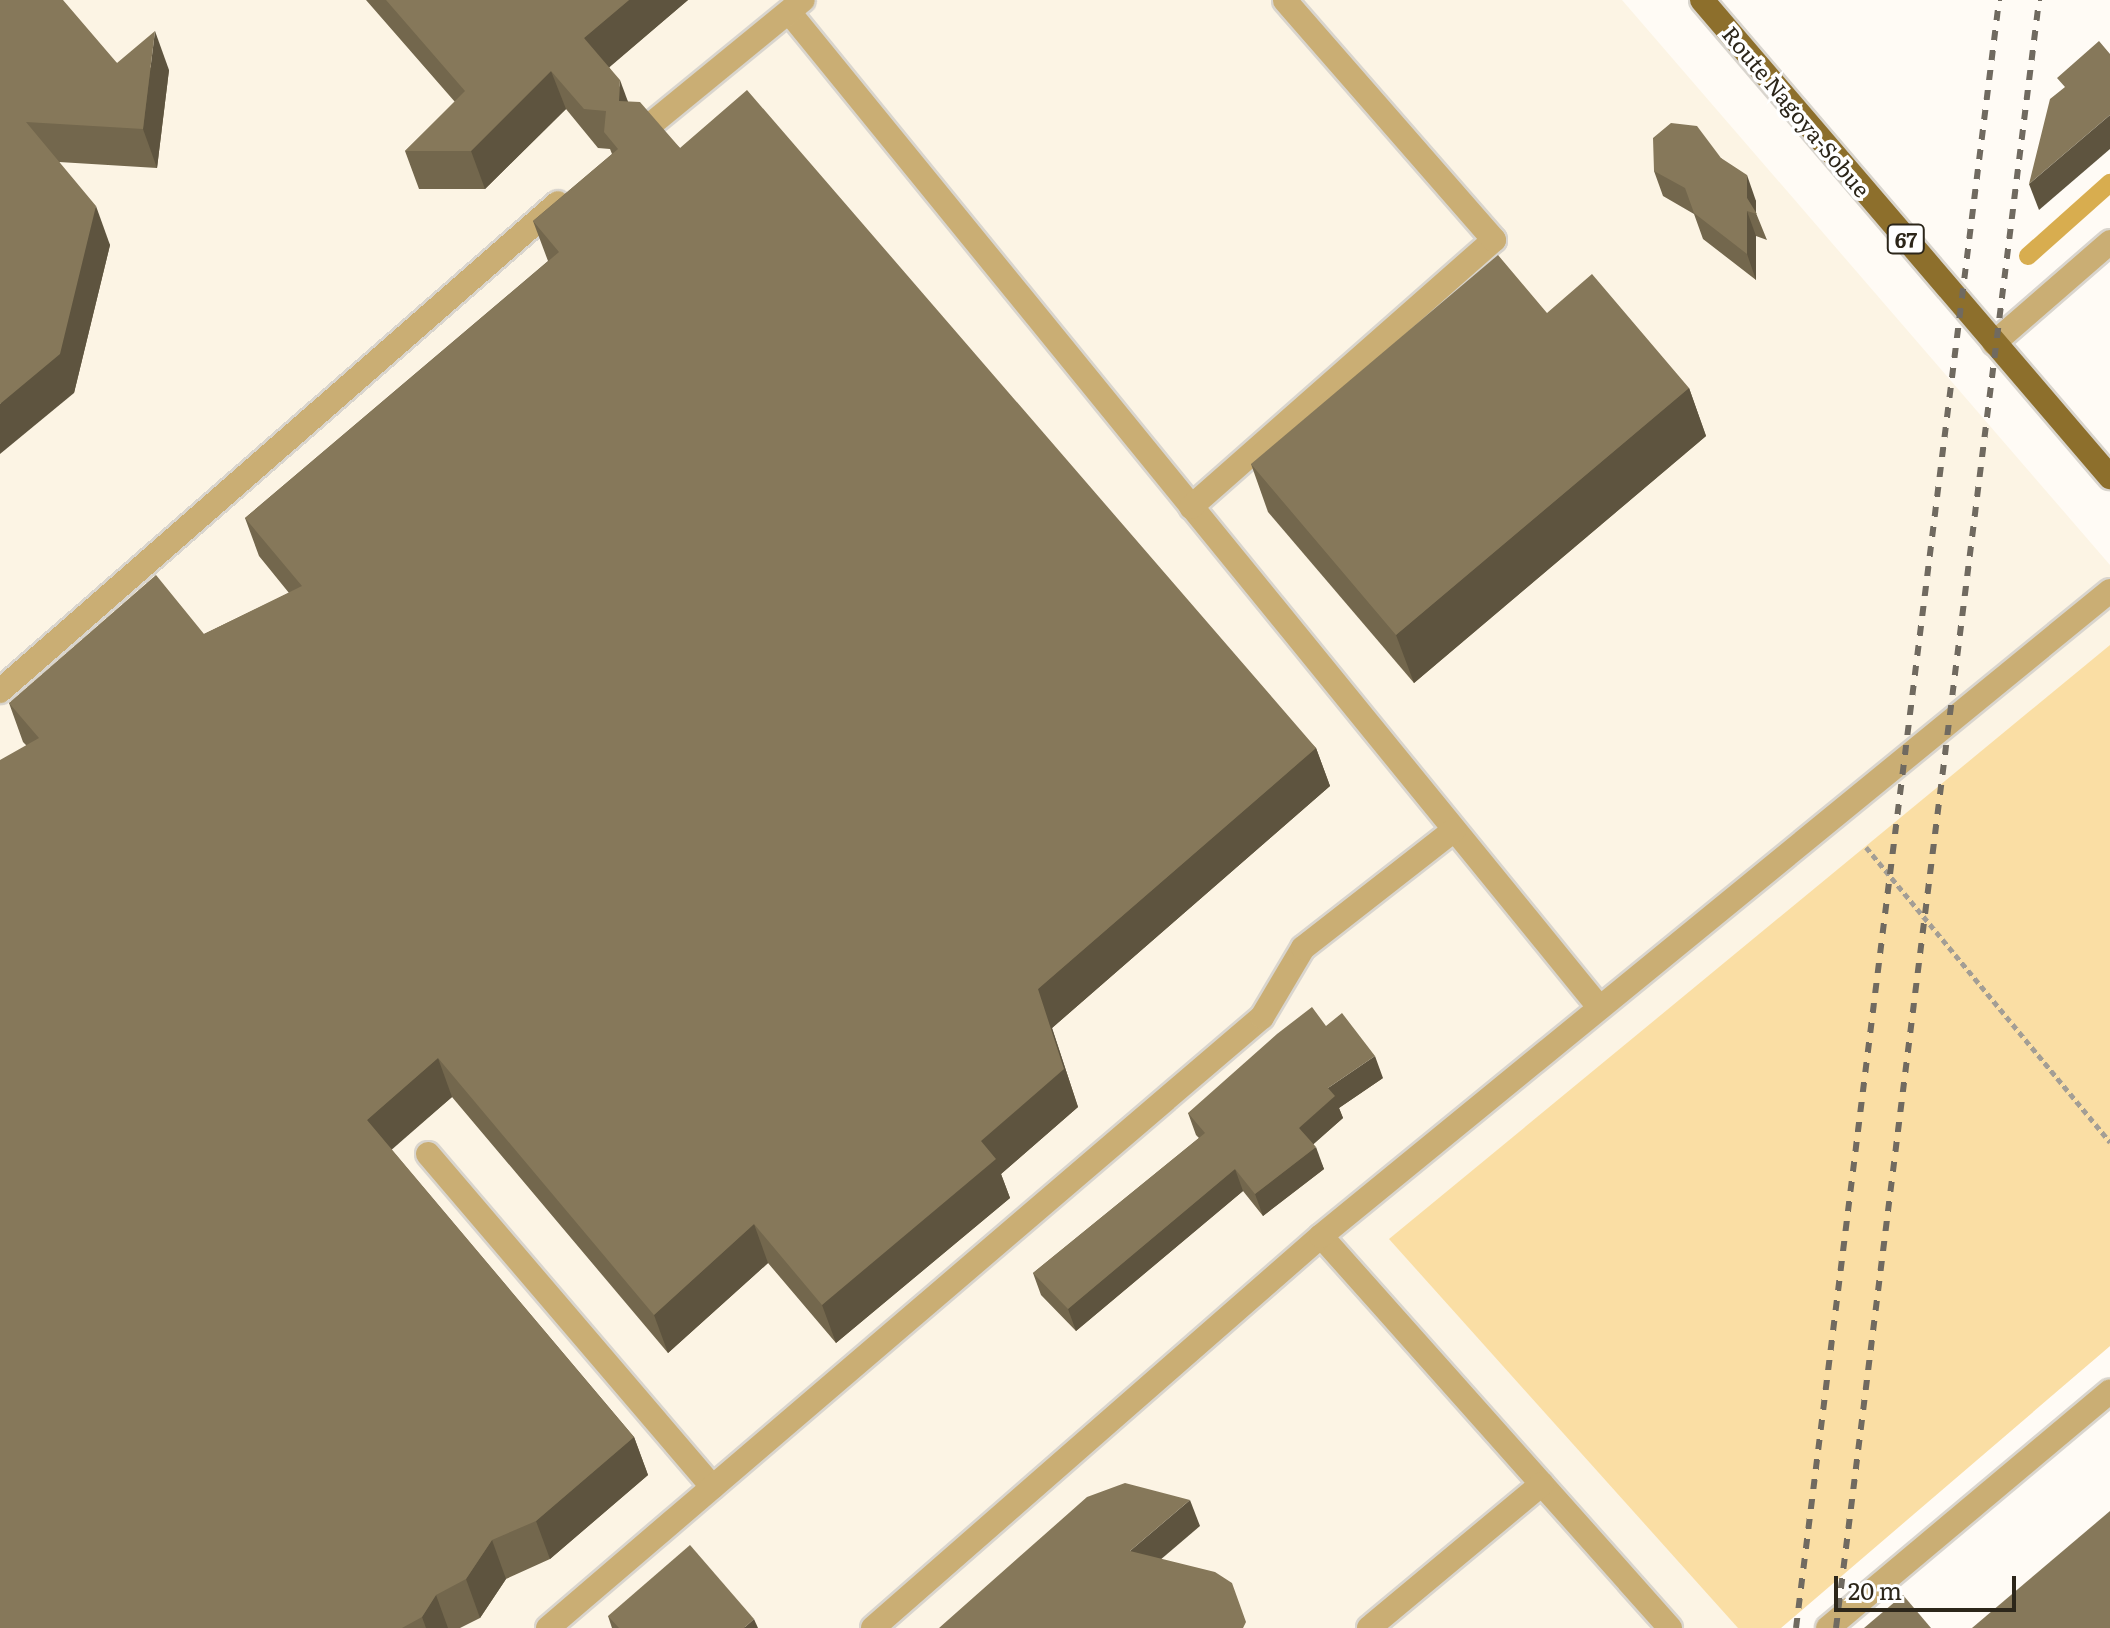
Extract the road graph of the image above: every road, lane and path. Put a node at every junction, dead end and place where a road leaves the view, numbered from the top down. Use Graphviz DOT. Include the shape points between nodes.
graph roads {
  1 [pos="1285,0"];
  2 [pos="1702,0"];
  3 [pos="796,6"];
  4 [pos="644,130"];
  5 [pos="572,190"];
  6 [pos="2110,242"];
  7 [pos="1994,343"];
  8 [pos="2110,477"];
  9 [pos="1191,507"];
  10 [pos="2110,591"];
  11 [pos="0,691"];
  12 [pos="1839,814"];
  13 [pos="1454,830"];
  14 [pos="1600,1008"];
  15 [pos="2110,1142"];
  16 [pos="428,1154"];
  17 [pos="1321,1236"];
  18 [pos="2110,1391"];
  19 [pos="1542,1484"];
  20 [pos="712,1487"];
  21 [pos="548,1628"];
  22 [pos="873,1628"];
  23 [pos="1369,1628"];
  24 [pos="1670,1628"];
  25 [pos="1828,1628"];
  1 -- 9 [label="street" via="1494,240"];
  2 -- 7 [label="main road, Route Nagoya-Sobue / 67"];
  3 -- 4 [label="street"];
  3 -- 9 [label="street"];
  5 -- 11 [label="street"];
  6 -- 7 [label="street"];
  7 -- 8 [label="main road, Route Nagoya-Sobue / 67"];
  9 -- 13 [label="street"];
  10 -- 12 [label="street"];
  12 -- 14 [label="street"];
  12 -- 15 [label="path"];
  13 -- 14 [label="street"];
  13 -- 20 [label="street" via="1303,948 1262,1017"];
  14 -- 17 [label="street"];
  16 -- 20 [label="street"];
  17 -- 19 [label="street"];
  17 -- 22 [label="street"];
  18 -- 25 [label="street"];
  19 -- 23 [label="street"];
  19 -- 24 [label="street"];
  20 -- 21 [label="street"];
}
